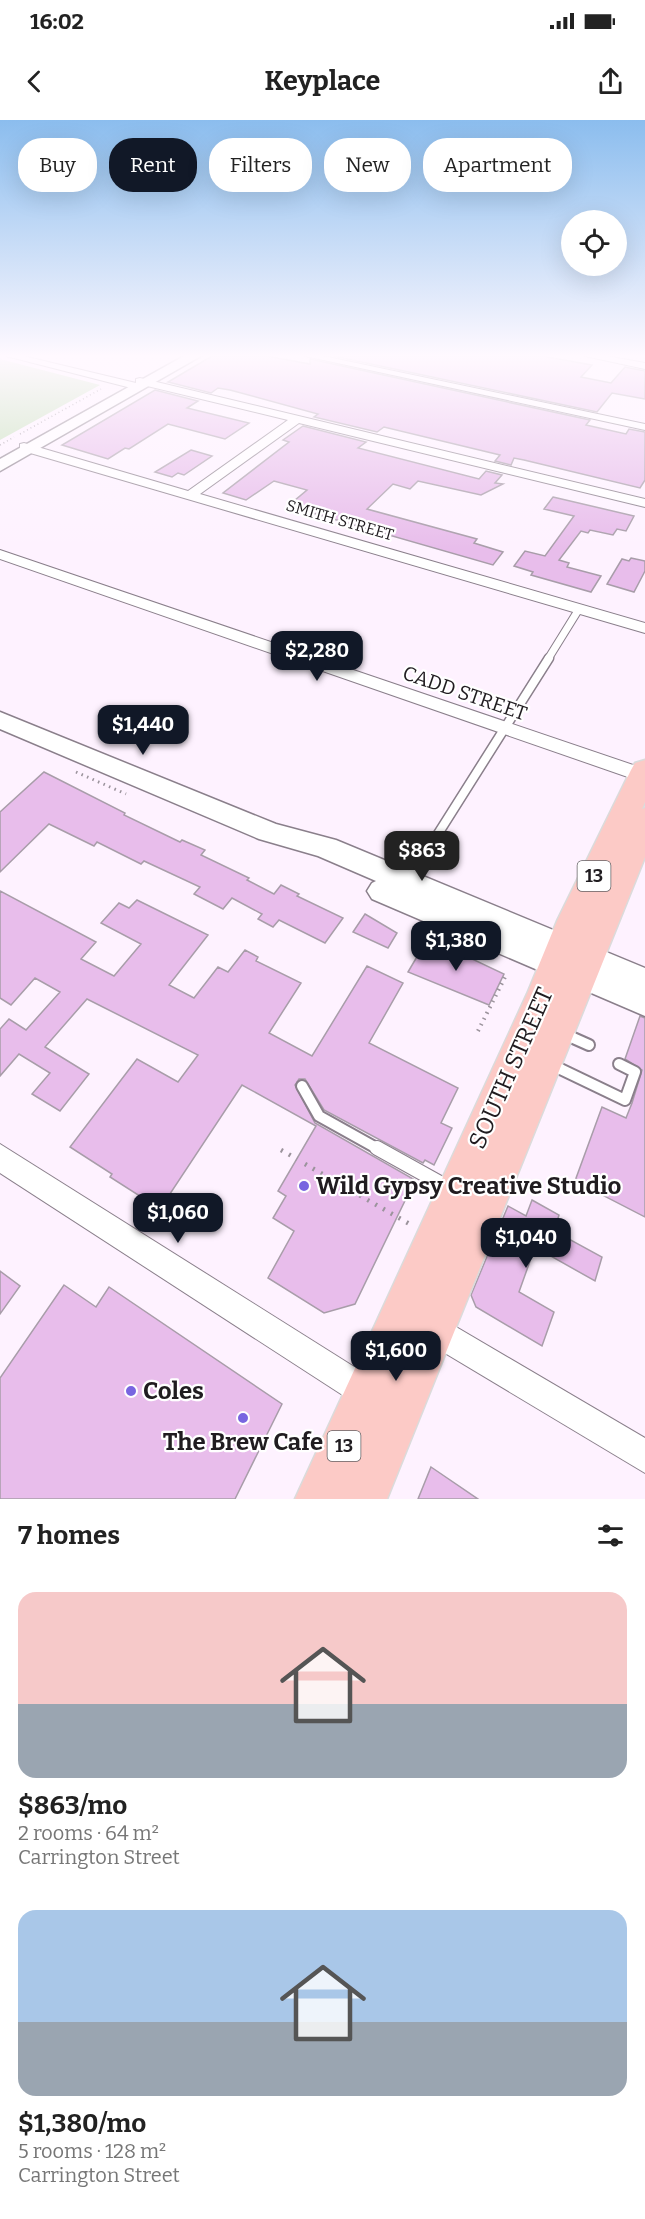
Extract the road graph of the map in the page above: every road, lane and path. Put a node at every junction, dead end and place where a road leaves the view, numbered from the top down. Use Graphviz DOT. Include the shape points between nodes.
graph roads {
  1 [pos="45,420"];
  2 [pos="76,420"];
  3 [pos="295,420"];
  4 [pos="308,420"];
  5 [pos="614,420"];
  6 [pos="645,427"];
  7 [pos="0,445"];
  8 [pos="27,448"];
  9 [pos="0,461"];
  10 [pos="0,466"];
  11 [pos="191,495"];
  12 [pos="645,503"];
  13 [pos="0,554"];
  14 [pos="579,609"];
  15 [pos="645,628"];
  16 [pos="0,720"];
  17 [pos="505,728"];
  18 [pos="644,774"];
  19 [pos="645,819"];
  20 [pos="269,832"];
  21 [pos="408,882"];
  22 [pos="572,963"];
  23 [pos="507,972"];
  24 [pos="645,982"];
  25 [pos="645,1002"];
  26 [pos="478,1031"];
  27 [pos="549,1042"];
  28 [pos="619,1064"];
  29 [pos="303,1086"];
  30 [pos="281,1150"];
  31 [pos="0,1157"];
  32 [pos="297,1159"];
  33 [pos="304,1164"];
  34 [pos="457,1192"];
  35 [pos="418,1228"];
  36 [pos="418,1319"];
  37 [pos="382,1402"];
  38 [pos="645,1457"];
  39 [pos="321,1499"];
  40 [pos="361,1499"];
  1 -- 7 [label="path"];
  2 -- 8 [label="main road"];
  3 -- 11 [label="street"];
  4 -- 12 [label="street"];
  5 -- 6 [label="street"];
  8 -- 9 [label="main road"];
  8 -- 10 [label="main road"];
  8 -- 11 [label="street, SMITH STREET"];
  11 -- 14 [label="street, SMITH STREET"];
  13 -- 17 [label="street, CADD STREET"];
  14 -- 15 [label="street, SMITH STREET"];
  14 -- 17 [label="lane"];
  16 -- 20 [label="main road"];
  17 -- 18 [label="street, CADD STREET"];
  17 -- 21 [label="lane"];
  18 -- 22 [label="main road, SOUTH STREET / 13" via="603,856"];
  19 -- 22 [label="main road, SOUTH STREET / 13"];
  20 -- 21 [label="main road" via="326,848"];
  20 -- 22 [label="main road" via="316,862"];
  21 -- 22 [label="main road"];
  22 -- 24 [label="main road"];
  22 -- 25 [label="main road"];
  22 -- 27 [label="main road, SOUTH STREET / 13"];
  23 -- 26 [label="path"];
  27 -- 28 [label="lane" via="626,1100 635,1072"];
  27 -- 34 [label="main road, SOUTH STREET / 13"];
  27 -- 36 [label="main road, SOUTH STREET / 13"];
  29 -- 34 [label="lane" via="319,1116"];
  30 -- 32 [label="path"];
  31 -- 37 [label="street"];
  33 -- 35 [label="path"];
  34 -- 36 [label="main road, SOUTH STREET / 13"];
  36 -- 37 [label="main road, SOUTH STREET / 13"];
  36 -- 38 [label="street"];
  37 -- 39 [label="main road, SOUTH STREET / 13"];
  37 -- 40 [label="main road, SOUTH STREET / 13"];
}
